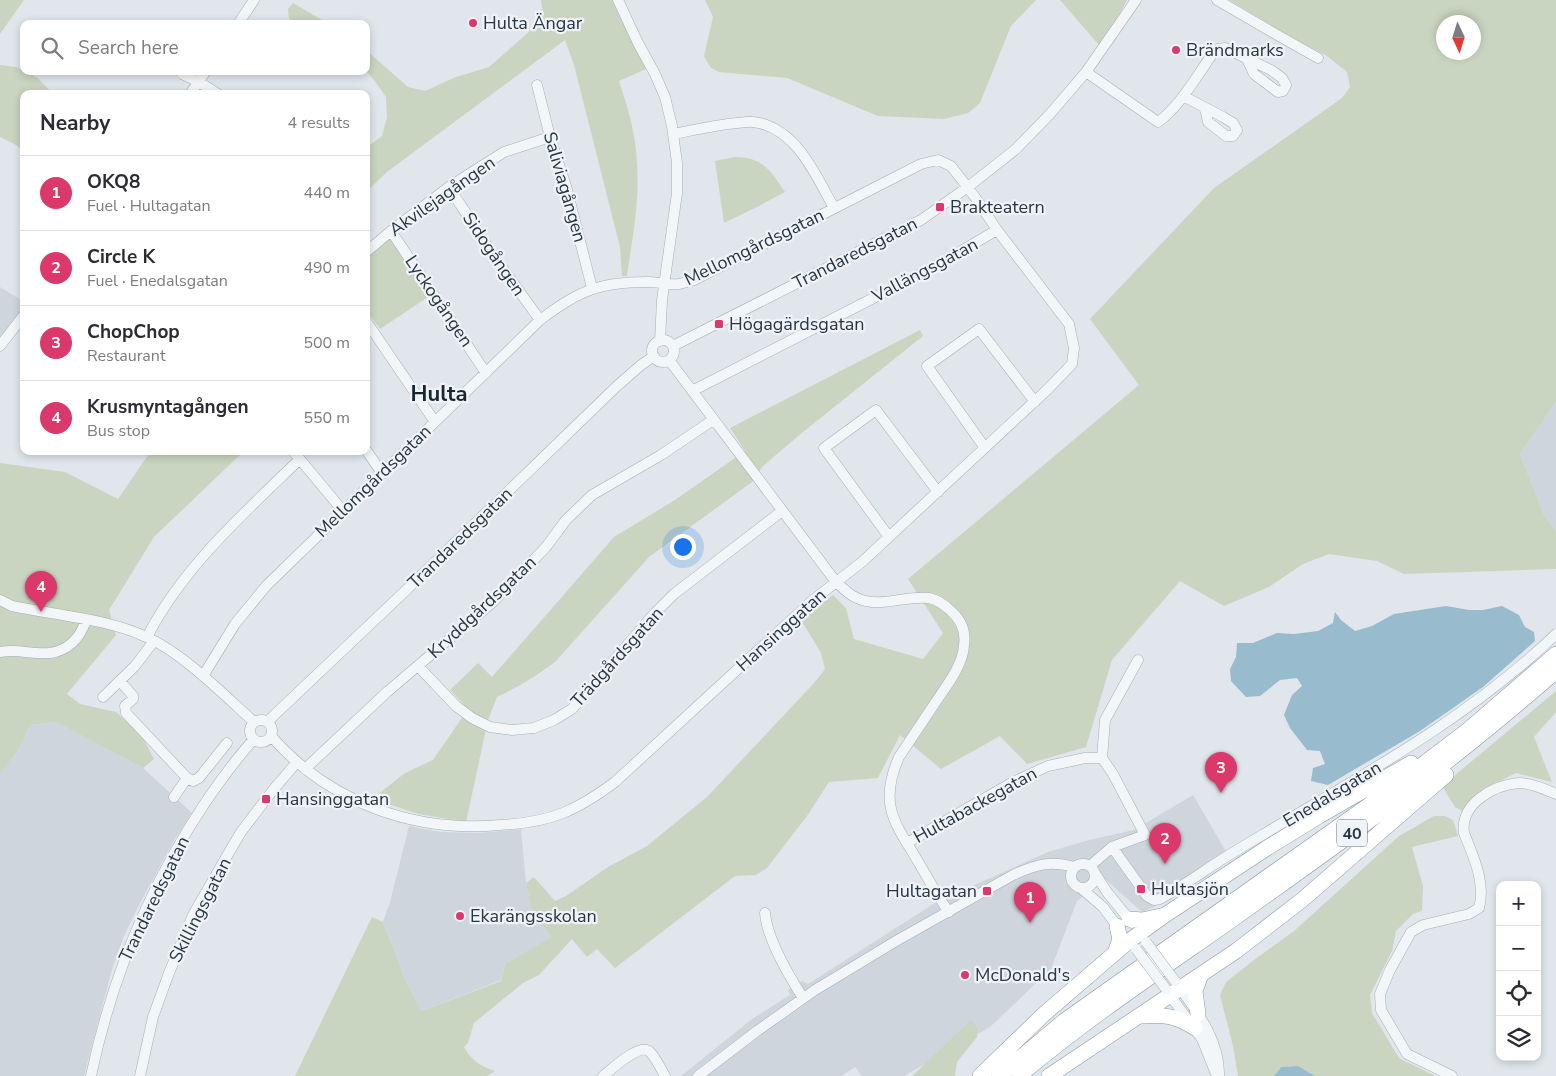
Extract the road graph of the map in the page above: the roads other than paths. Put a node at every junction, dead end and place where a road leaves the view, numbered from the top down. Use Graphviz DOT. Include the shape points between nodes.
graph roads {
  1 [pos="254,0"];
  2 [pos="618,0"];
  3 [pos="1136,0"];
  4 [pos="1217,0"];
  5 [pos="241,20"];
  6 [pos="1318,58"];
  7 [pos="1246,59"];
  8 [pos="1086,72"];
  9 [pos="184,75"];
  10 [pos="203,75"];
  11 [pos="199,82"];
  12 [pos="537,85"];
  13 [pos="193,90"];
  14 [pos="212,90"];
  15 [pos="1183,96"];
  16 [pos="1205,108"];
  17 [pos="673,134"];
  18 [pos="550,137"];
  19 [pos="449,187"];
  20 [pos="968,187"];
  21 [pos="834,208"];
  22 [pos="391,230"];
  23 [pos="997,230"];
  24 [pos="370,248"];
  25 [pos="664,284"];
  26 [pos="592,288"];
  27 [pos="540,320"];
  28 [pos="20,321"];
  29 [pos="370,327"];
  30 [pos="660,341"];
  31 [pos="0,346"];
  32 [pos="673,346"];
  33 [pos="654,356"];
  34 [pos="669,360"];
  35 [pos="486,373"];
  36 [pos="692,391"];
  37 [pos="1035,402"];
  38 [pos="713,420"];
  39 [pos="435,422"];
  40 [pos="985,448"];
  41 [pos="296,455"];
  42 [pos="370,455"];
  43 [pos="382,472"];
  44 [pos="938,492"];
  45 [pos="343,511"];
  46 [pos="782,511"];
  47 [pos="889,537"];
  48 [pos="836,582"];
  49 [pos="0,600"];
  50 [pos="86,620"];
  51 [pos="1556,634"];
  52 [pos="151,639"];
  53 [pos="0,652"];
  54 [pos="1556,654"];
  55 [pos="1138,660"];
  56 [pos="418,666"];
  57 [pos="1556,671"];
  58 [pos="203,676"];
  59 [pos="120,681"];
  60 [pos="103,697"];
  61 [pos="1522,701"];
  62 [pos="268,721"];
  63 [pos="254,722"];
  64 [pos="1468,730"];
  65 [pos="271,736"];
  66 [pos="254,739"];
  67 [pos="227,743"];
  68 [pos="1102,758"];
  69 [pos="301,766"];
  70 [pos="187,778"];
  71 [pos="1556,794"];
  72 [pos="174,797"];
  73 [pos="907,843"];
  74 [pos="1112,847"];
  75 [pos="1074,867"];
  76 [pos="1092,869"];
  77 [pos="1082,889"];
  78 [pos="949,912"];
  79 [pos="765,913"];
  80 [pos="1165,915"];
  81 [pos="1123,922"];
  82 [pos="1138,941"];
  83 [pos="1115,953"];
  84 [pos="1200,977"];
  85 [pos="1173,989"];
  86 [pos="803,998"];
  87 [pos="1140,1016"];
  88 [pos="1196,1021"];
  89 [pos="91,1076"];
  90 [pos="140,1076"];
  91 [pos="603,1076"];
  92 [pos="665,1076"];
  93 [pos="698,1076"];
  94 [pos="980,1076"];
  95 [pos="999,1076"];
  96 [pos="1019,1076"];
  97 [pos="1049,1076"];
  98 [pos="1217,1076"];
  99 [pos="1452,1076"];
  1 -- 5 [label="street"];
  2 -- 17 [label="street" via="665,97"];
  3 -- 8 [label="street, Trandaredsgatan"];
  4 -- 6 [label="street"];
  7 -- 15 [label="street" via="1226,48 1218,48"];
  8 -- 15 [label="street" via="1158,122"];
  8 -- 20 [label="street, Trandaredsgatan" via="1027,139"];
  9 -- 11 [label="street"];
  10 -- 11 [label="street"];
  11 -- 13 [label="street"];
  11 -- 14 [label="street"];
  12 -- 18 [label="street, Saliviagången"];
  15 -- 16 [label="street"];
  17 -- 21 [label="street" via="752,122 776,129 806,158"];
  17 -- 25 [label="street" via="677,194"];
  18 -- 19 [label="street, Akvilejagången" via="504,152"];
  18 -- 26 [label="street, Saliviagången"];
  19 -- 22 [label="street, Akvilejagången"];
  19 -- 27 [label="street, Sidogången"];
  20 -- 21 [label="street, Mellomgårdsgatan" via="951,166 938,160 931,161"];
  20 -- 23 [label="street, Hansinggatan"];
  20 -- 32 [label="street, Trandaredsgatan" via="921,220"];
  21 -- 25 [label="street, Mellomgårdsgatan" via="694,280"];
  22 -- 24 [label="street, Akvilejagången"];
  22 -- 35 [label="street, Lyckogången"];
  23 -- 36 [label="street, Vallängsgatan" via="932,268"];
  23 -- 37 [label="street, Hansinggatan" via="1069,324 1074,340 1072,364"];
  25 -- 26 [label="street, Mellomgårdsgatan" via="621,283"];
  25 -- 30 [label="street"];
  26 -- 27 [label="street, Mellomgårdsgatan" via="572,297"];
  27 -- 35 [label="street, Mellomgårdsgatan"];
  28 -- 31 [label="street"];
  29 -- 39 [label="street"];
  30 -- 32 [label="street" via="667,341"];
  30 -- 33 [label="street" via="653,347"];
  32 -- 34 [label="street" via="674,354"];
  33 -- 34 [label="street" via="661,361"];
  33 -- 62 [label="street, Trandaredsgatan" via="617,386"];
  34 -- 36 [label="street"];
  35 -- 39 [label="street, Mellomgårdsgatan"];
  36 -- 38 [label="street"];
  37 -- 40 [label="street, Hansinggatan"];
  37 -- 40 [label="street" via="979,329 927,366"];
  38 -- 46 [label="street"];
  38 -- 56 [label="street, Kryddgårdsgatan" via="662,455 592,495 500,594"];
  39 -- 43 [label="street, Mellomgårdsgatan"];
  40 -- 44 [label="street, Hansinggatan"];
  41 -- 45 [label="street"];
  41 -- 52 [label="street" via="187,574"];
  42 -- 43 [label="street"];
  43 -- 45 [label="street, Mellomgårdsgatan"];
  44 -- 47 [label="street, Hansinggatan"];
  44 -- 47 [label="street" via="876,410 824,448"];
  45 -- 58 [label="street, Mellomgårdsgatan" via="266,586 235,624"];
  46 -- 48 [label="street"];
  46 -- 56 [label="street, Trädgårdsgatan" via="674,594 572,709 554,720 534,728 490,727 456,706"];
  47 -- 48 [label="street, Hansinggatan"];
  48 -- 69 [label="street, Hansinggatan" via="615,782 562,814 525,823 483,827 418,821 374,809 322,782"];
  48 -- 73 [label="street" via="856,598 869,602 930,598 943,604 957,617 965,633 962,658 893,770 891,814"];
  49 -- 50 [label="street" via="12,606"];
  50 -- 52 [label="street" via="120,627"];
  50 -- 53 [label="street" via="78,636 64,650 53,654"];
  51 -- 74 [label="street, Enedalsgatan" via="1486,694 1441,727 1160,899 1147,896"];
  52 -- 58 [label="street"];
  52 -- 59 [label="street" via="135,666"];
  54 -- 64 [label="highway, 40"];
  55 -- 68 [label="street" via="1105,720"];
  56 -- 69 [label="street, Kryddgårdsgatan"];
  57 -- 61 [label="highway, 40"];
  58 -- 63 [label="street"];
  59 -- 60 [label="street"];
  59 -- 70 [label="street" via="133,696 124,709 126,713"];
  61 -- 84 [label="highway" via="1479,747 1302,900"];
  61 -- 96 [label="highway, 40" via="1425,780 1073,1032"];
  62 -- 63 [label="street" via="260,719"];
  62 -- 65 [label="street" via="272,728"];
  63 -- 66 [label="street" via="250,731"];
  64 -- 80 [label="highway" via="1297,829"];
  64 -- 95 [label="highway, 40" via="1376,800 1064,1021"];
  65 -- 66 [label="street" via="263,742"];
  65 -- 69 [label="street, Hansinggatan"];
  66 -- 89 [label="street, Trandaredsgatan" via="188,830 152,894 119,974"];
  67 -- 70 [label="street" via="199,778 193,781"];
  68 -- 73 [label="street, Hultabackegatan" via="1048,766 1013,782"];
  68 -- 74 [label="street" via="1145,835"];
  69 -- 90 [label="street, Skillingsgatan" via="273,790 242,832 193,915 153,1017"];
  70 -- 72 [label="street"];
  71 -- 99 [label="street" via="1520,783 1501,786 1483,796 1468,812 1464,819 1464,833 1479,875 1479,908 1469,914 1423,925 1411,932 1380,994 1381,1010 1407,1054"];
  73 -- 78 [label="street"];
  74 -- 76 [label="street"];
  75 -- 76 [label="street" via="1081,864"];
  75 -- 77 [label="street" via="1070,875 1072,882"];
  75 -- 78 [label="street" via="1057,863 1032,867"];
  76 -- 77 [label="street" via="1095,876 1093,884"];
  76 -- 81 [label="street"];
  77 -- 81 [label="street"];
  78 -- 86 [label="street"];
  79 -- 86 [label="street" via="766,927"];
  80 -- 81 [label="highway"];
  80 -- 82 [label="highway"];
  81 -- 82 [label="street"];
  81 -- 83 [label="highway"];
  82 -- 83 [label="highway"];
  82 -- 85 [label="street, bridge"];
  83 -- 94 [label="highway" via="1043,1015"];
  84 -- 85 [label="highway"];
  84 -- 88 [label="highway" via="1195,991"];
  85 -- 87 [label="highway"];
  85 -- 88 [label="street"];
  86 -- 93 [label="street"];
  87 -- 88 [label="highway"];
  87 -- 97 [label="highway"];
  88 -- 98 [label="street" via="1213,1040 1218,1059"];
  91 -- 92 [label="street" via="634,1052 645,1050 650,1051"];
}
